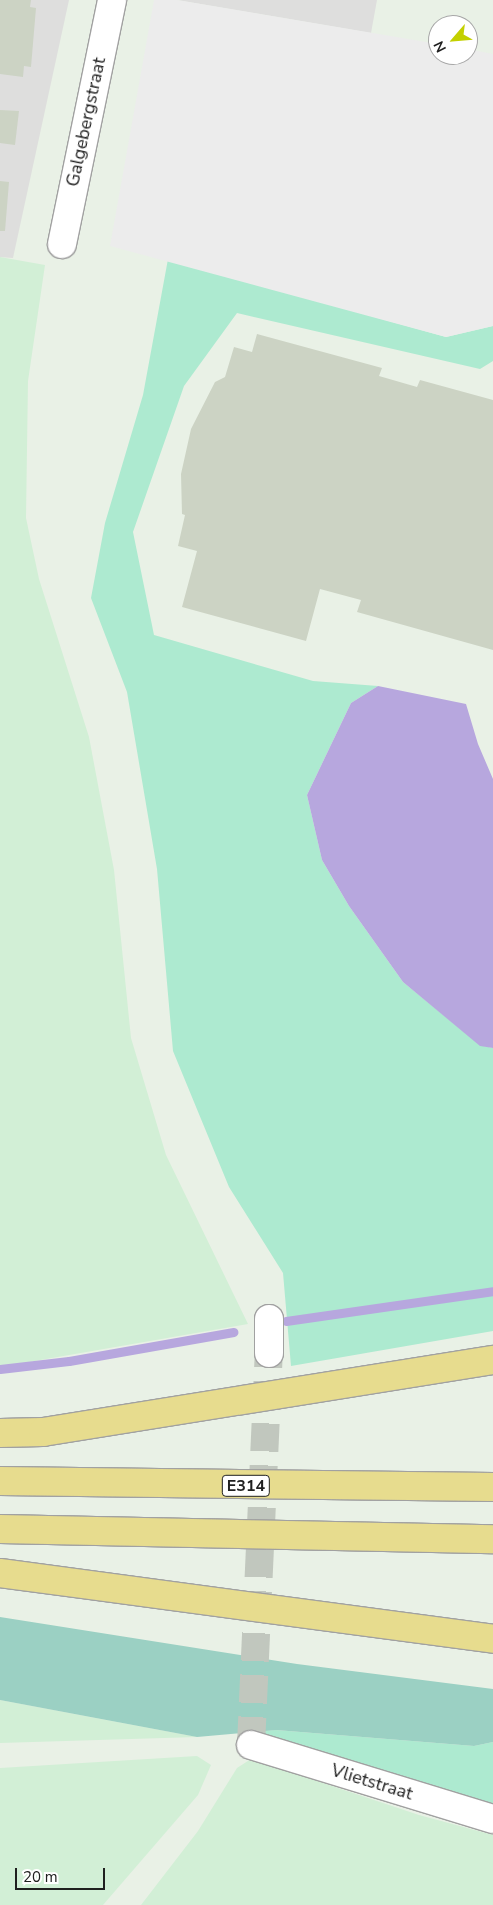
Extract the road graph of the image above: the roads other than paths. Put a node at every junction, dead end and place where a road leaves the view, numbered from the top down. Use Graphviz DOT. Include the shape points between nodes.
graph roads {
  1 [pos="112,0"];
  2 [pos="62,244"];
  3 [pos="269,1319"];
  4 [pos="269,1353"];
  5 [pos="493,1360"];
  6 [pos="0,1433"];
  7 [pos="0,1481"];
  8 [pos="493,1488"];
  9 [pos="0,1529"];
  10 [pos="493,1538"];
  11 [pos="0,1573"];
  12 [pos="493,1639"];
  13 [pos="251,1745"];
  14 [pos="493,1819"];
  1 -- 2 [label="street, Galgebergstraat"];
  3 -- 4 [label="street"];
  5 -- 6 [label="highway" via="43,1432"];
  7 -- 8 [label="highway, E314"];
  9 -- 10 [label="highway"];
  11 -- 12 [label="highway"];
  13 -- 14 [label="street, Vlietstraat"];
}
